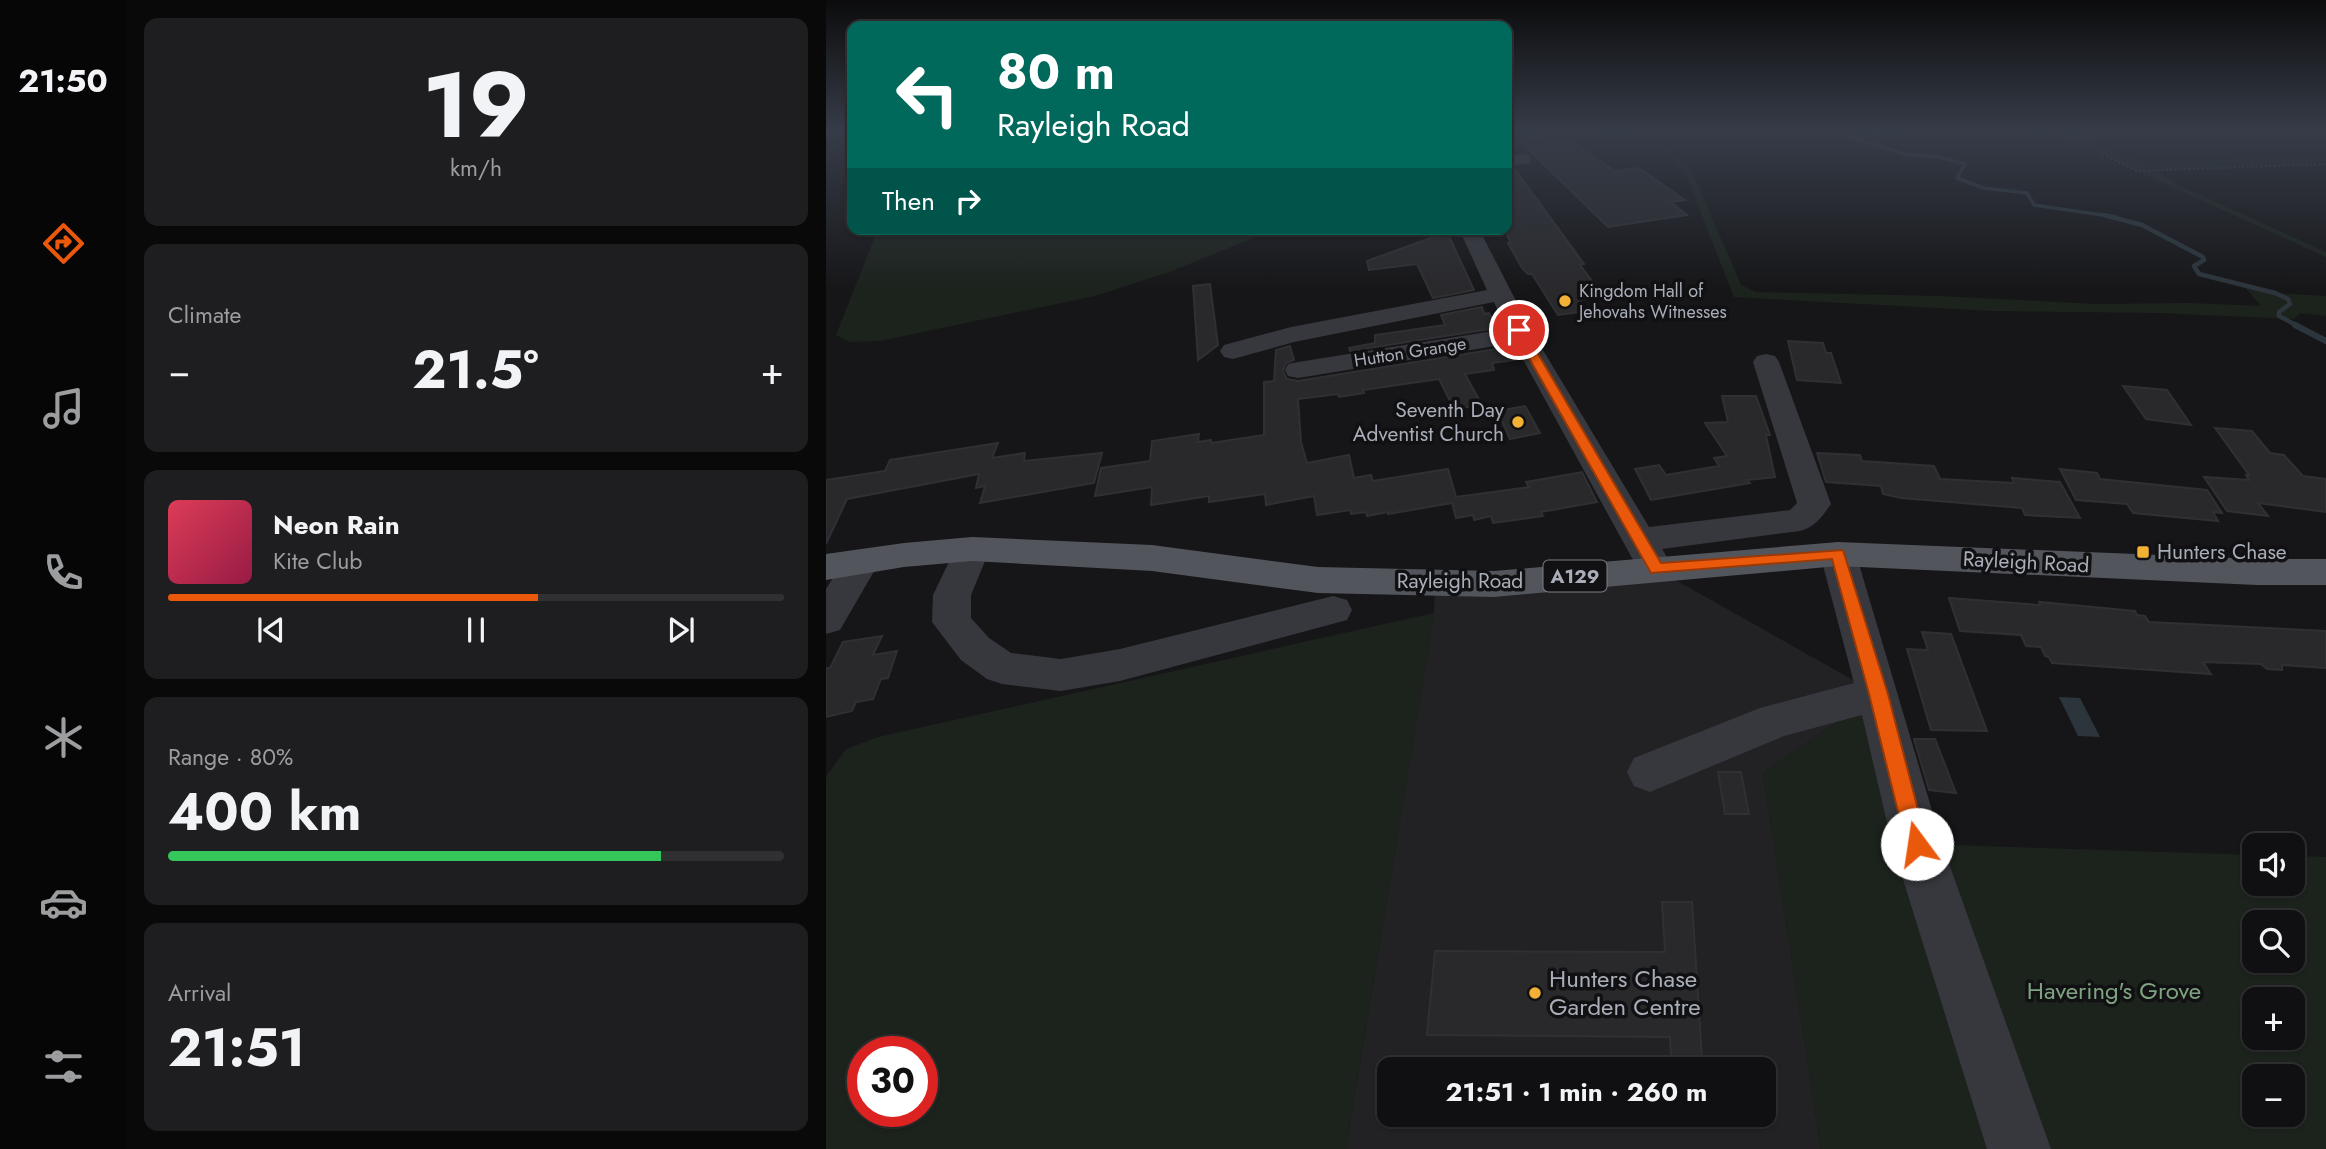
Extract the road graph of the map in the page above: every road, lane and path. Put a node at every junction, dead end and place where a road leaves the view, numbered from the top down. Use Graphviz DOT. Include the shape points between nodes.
graph roads {
  1 [pos="1472,235"];
  2 [pos="1501,294"];
  3 [pos="1521,334"];
  4 [pos="1233,351"];
  5 [pos="1766,362"];
  6 [pos="1298,370"];
  7 [pos="972,549"];
  8 [pos="1648,554"];
  9 [pos="1838,554"];
  10 [pos="844,564"];
  11 [pos="2326,572"];
  12 [pos="1333,610"];
  13 [pos="826,620"];
  14 [pos="1878,694"];
  15 [pos="1650,772"];
  16 [pos="2020,1149"];
  1 -- 2 [label="street"];
  2 -- 3 [label="street"];
  2 -- 4 [label="street" via="1291,335"];
  3 -- 6 [label="street, Hutton Grange"];
  3 -- 8 [label="street"];
  5 -- 8 [label="street, Rayleigh Road" via="1814,504 1800,520"];
  7 -- 8 [label="main road, Rayleigh Road / A129" via="1152,558 1318,580 1494,584"];
  7 -- 10 [label="main road, Rayleigh Road / A129"];
  7 -- 12 [label="street" via="952,595 952,622 975,649 1002,668 1061,675 1120,665"];
  8 -- 9 [label="main road, Rayleigh Road / A129"];
  9 -- 11 [label="main road, Rayleigh Road / A129"];
  9 -- 14 [label="street"];
  10 -- 13 [label="street"];
  14 -- 15 [label="street" via="1776,721"];
  14 -- 16 [label="street" via="1917,844"];
}
